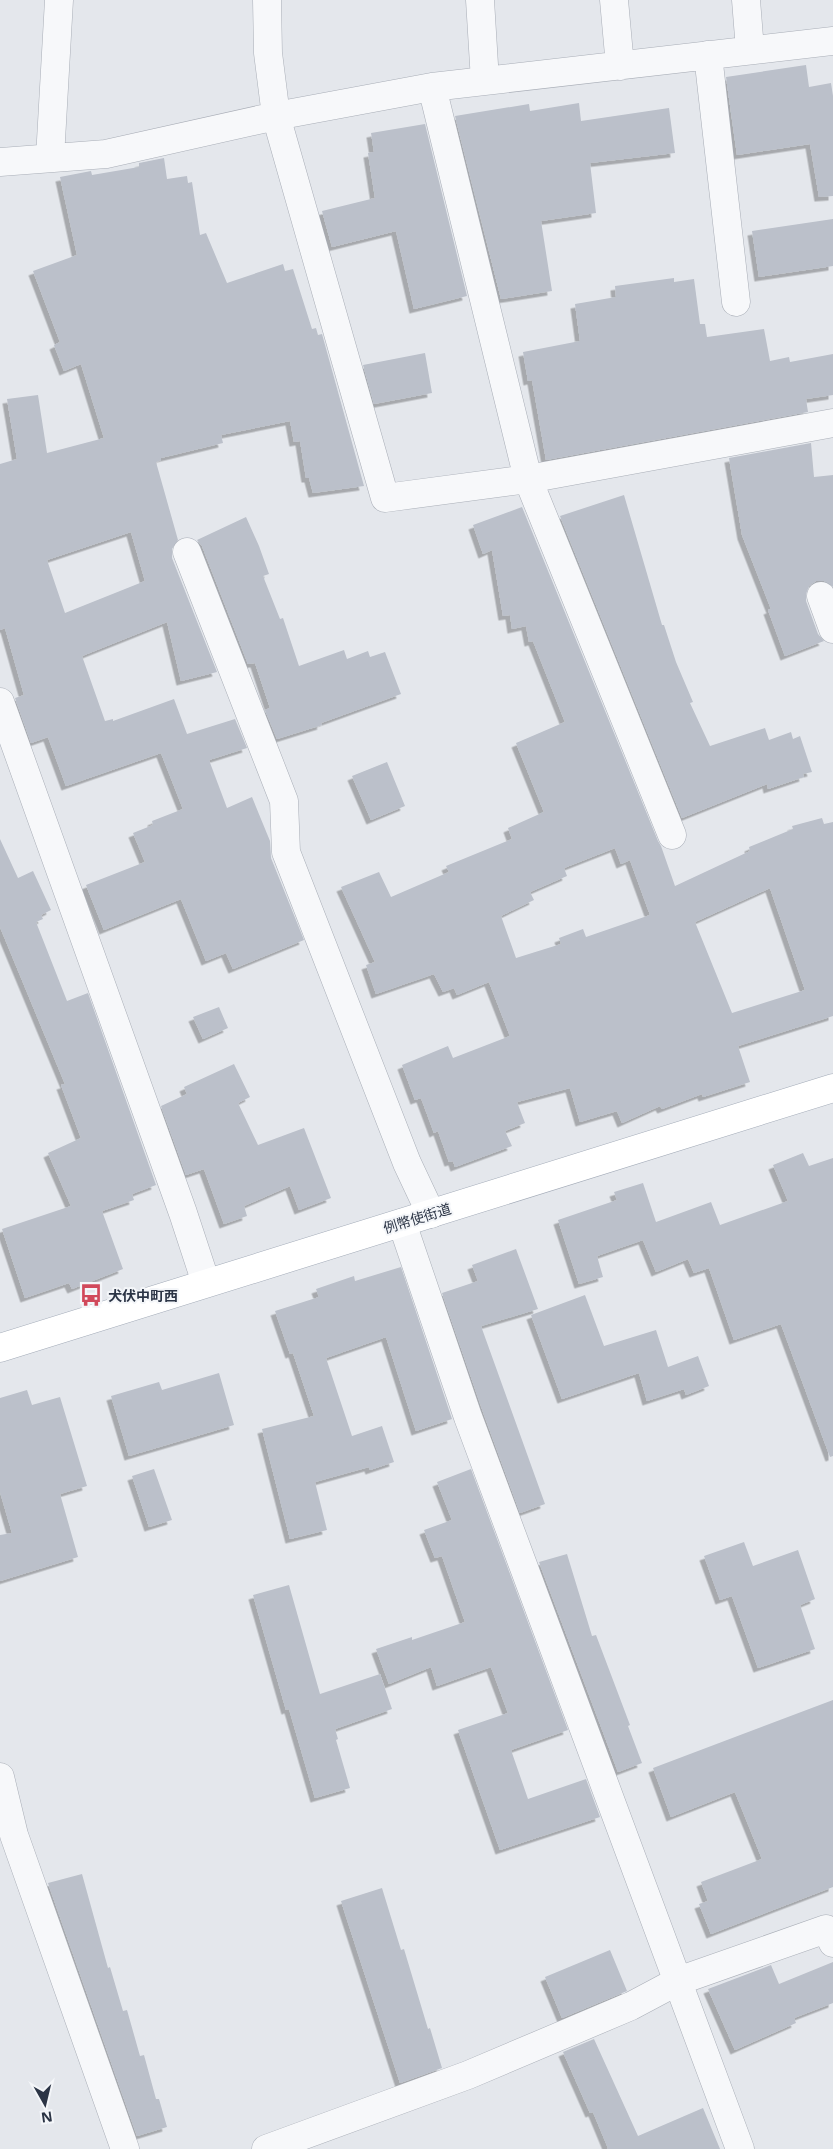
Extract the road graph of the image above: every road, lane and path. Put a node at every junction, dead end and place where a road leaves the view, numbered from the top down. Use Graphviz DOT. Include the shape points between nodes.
graph roads {
  1 [pos="59,0"];
  2 [pos="267,0"];
  3 [pos="480,0"];
  4 [pos="614,0"];
  5 [pos="746,0"];
  6 [pos="833,41"];
  7 [pos="750,50"];
  8 [pos="708,55"];
  9 [pos="620,66"];
  10 [pos="485,82"];
  11 [pos="432,87"];
  12 [pos="276,116"];
  13 [pos="50,158"];
  14 [pos="0,162"];
  15 [pos="736,302"];
  16 [pos="833,423"];
  17 [pos="528,479"];
  18 [pos="187,552"];
  19 [pos="821,596"];
  20 [pos="833,629"];
  21 [pos="0,702"];
  22 [pos="672,835"];
  23 [pos="833,1088"];
  24 [pos="430,1214"];
  25 [pos="402,1223"];
  26 [pos="206,1283"];
  27 [pos="0,1348"];
  28 [pos="0,1777"];
  29 [pos="833,1943"];
  30 [pos="678,1980"];
  31 [pos="125,2149"];
  32 [pos="266,2149"];
  33 [pos="740,2149"];
  1 -- 13 [label="street"];
  2 -- 12 [label="street" via="268,53"];
  3 -- 10 [label="street"];
  4 -- 9 [label="street"];
  5 -- 7 [label="street"];
  6 -- 7 [label="street"];
  7 -- 8 [label="street"];
  8 -- 9 [label="street"];
  8 -- 15 [label="street"];
  9 -- 10 [label="street"];
  10 -- 11 [label="street"];
  11 -- 12 [label="street"];
  11 -- 17 [label="street"];
  12 -- 13 [label="street" via="106,154"];
  12 -- 17 [label="street" via="385,498"];
  13 -- 14 [label="street"];
  16 -- 17 [label="street"];
  17 -- 22 [label="street"];
  18 -- 24 [label="street" via="284,801 286,852 407,1163"];
  19 -- 20 [label="street"];
  21 -- 26 [label="street"];
  23 -- 24 [label="main road, 例幣使街道"];
  24 -- 25 [label="main road, 例幣使街道"];
  25 -- 26 [label="main road, 例幣使街道"];
  25 -- 30 [label="street" via="468,1417"];
  26 -- 27 [label="main road, 例幣使街道"];
  28 -- 31 [label="street" via="14,1834"];
  29 -- 30 [label="street" via="826,1929"];
  30 -- 32 [label="street" via="631,2006 468,2075"];
  30 -- 33 [label="street"];
}
